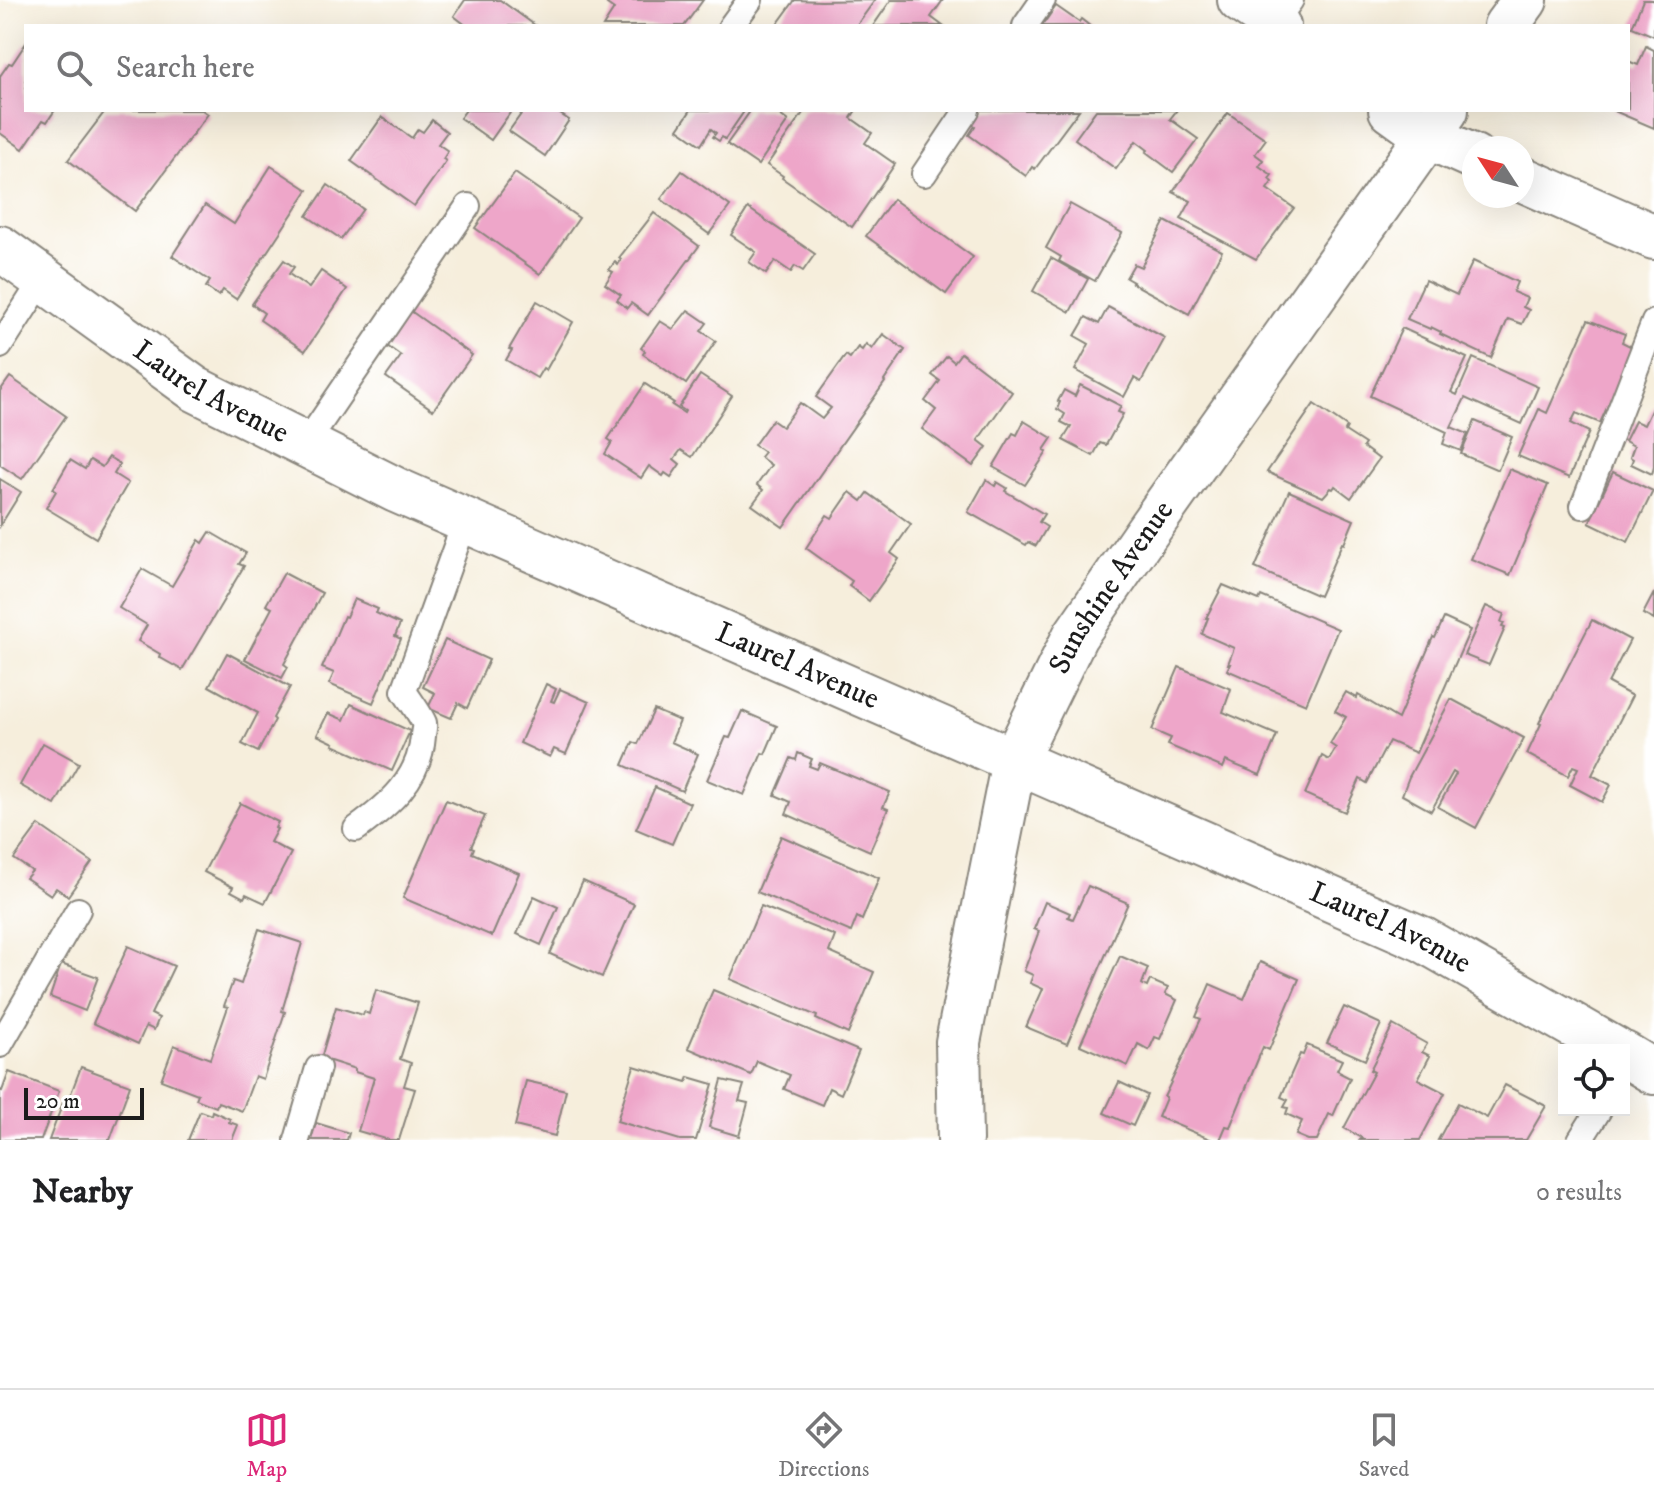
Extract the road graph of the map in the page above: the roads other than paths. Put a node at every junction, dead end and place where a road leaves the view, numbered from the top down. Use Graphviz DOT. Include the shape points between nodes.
graph roads {
  1 [pos="750,0"];
  2 [pos="1043,0"];
  3 [pos="1525,0"];
  4 [pos="732,24"];
  5 [pos="1026,24"];
  6 [pos="1507,24"];
  7 [pos="966,112"];
  8 [pos="1398,112"];
  9 [pos="1436,123"];
  10 [pos="1462,146"];
  11 [pos="924,174"];
  12 [pos="1534,184"];
  13 [pos="468,206"];
  14 [pos="1654,237"];
  15 [pos="0,248"];
  16 [pos="43,279"];
  17 [pos="1654,322"];
  18 [pos="0,346"];
  19 [pos="305,445"];
  20 [pos="1583,506"];
  21 [pos="465,521"];
  22 [pos="1014,761"];
  23 [pos="356,829"];
  24 [pos="78,910"];
  25 [pos="1601,1044"];
  26 [pos="0,1045"];
  27 [pos="318,1068"];
  28 [pos="1595,1116"];
  29 [pos="297,1140"];
  30 [pos="960,1140"];
  31 [pos="1580,1140"];
  1 -- 4 [label="lane"];
  2 -- 5 [label="lane"];
  3 -- 6 [label="street"];
  7 -- 11 [label="lane"];
  8 -- 9 [label="street"];
  9 -- 10 [label="street"];
  9 -- 22 [label="street, Sunshine Avenue" via="1075,636"];
  12 -- 14 [label="street"];
  13 -- 19 [label="lane"];
  15 -- 16 [label="street, Laurel Avenue"];
  16 -- 18 [label="lane"];
  16 -- 19 [label="street, Laurel Avenue" via="195,389"];
  17 -- 20 [label="lane"];
  19 -- 21 [label="street, Laurel Avenue"];
  21 -- 22 [label="street, Laurel Avenue"];
  21 -- 23 [label="lane" via="404,691 424,724 422,753 408,781"];
  22 -- 25 [label="street, Laurel Avenue" via="1422,939"];
  22 -- 30 [label="street, Sunshine Avenue" via="958,1042"];
  24 -- 26 [label="lane"];
  27 -- 29 [label="lane"];
  28 -- 31 [label="lane"];
}
